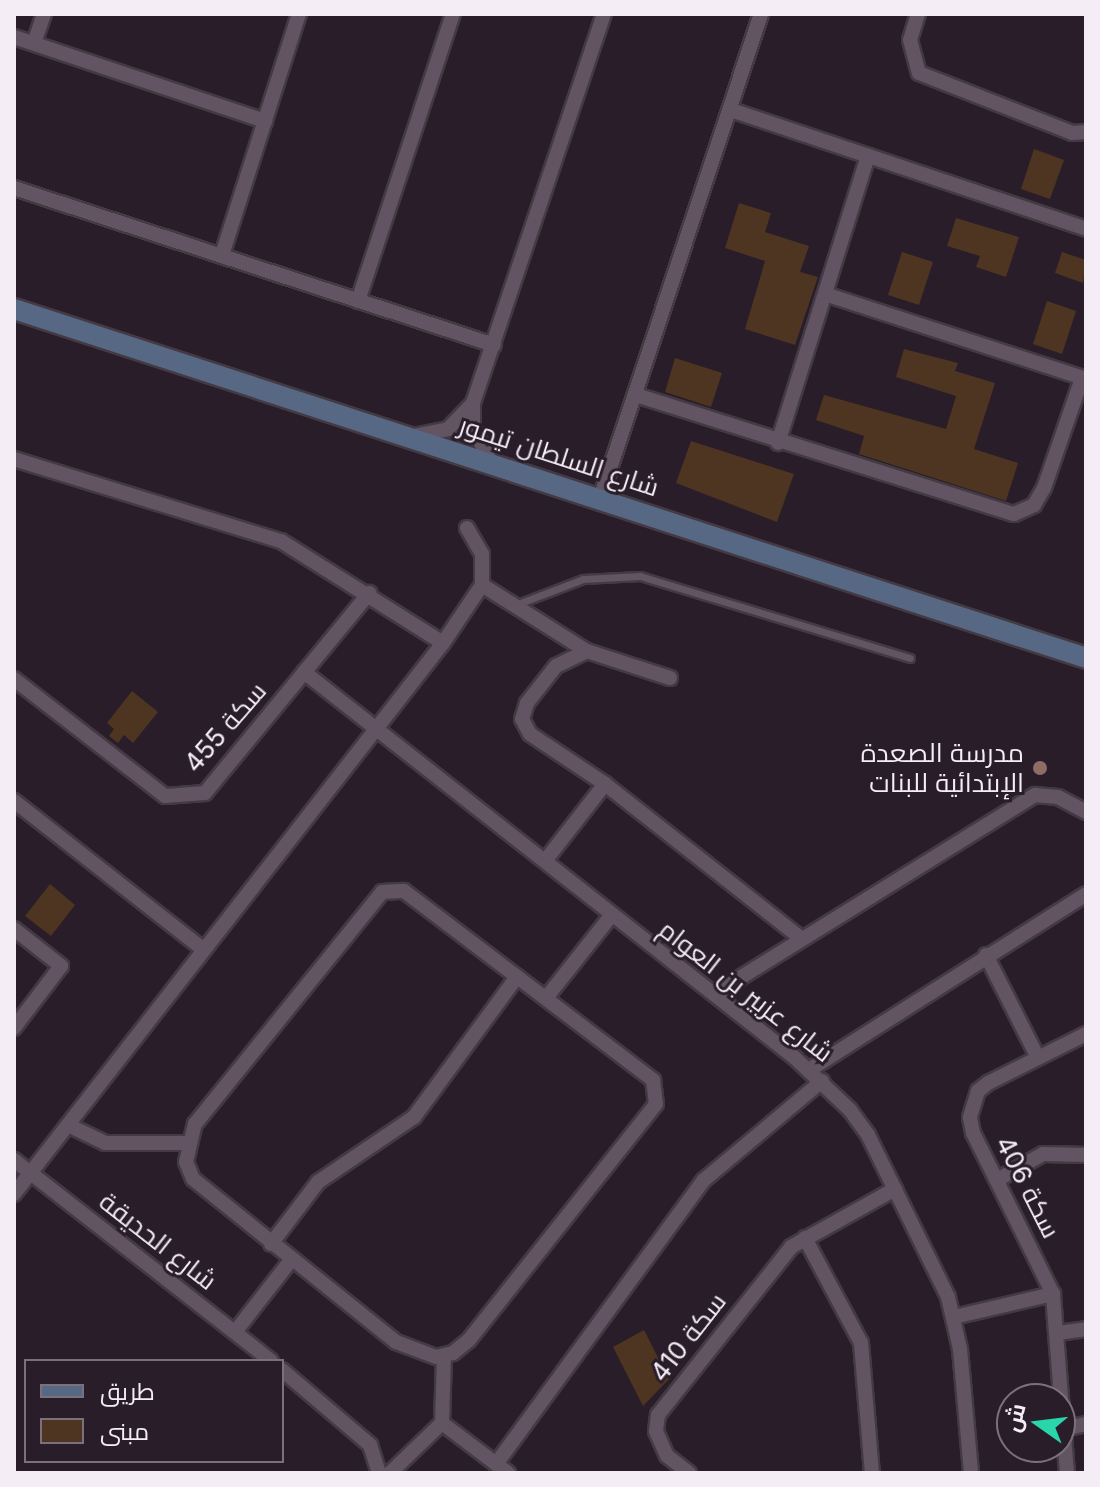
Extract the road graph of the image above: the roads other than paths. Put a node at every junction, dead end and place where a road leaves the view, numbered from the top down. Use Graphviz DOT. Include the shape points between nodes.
graph roads {
  1 [pos="44,14"];
  2 [pos="299,14"];
  3 [pos="604,14"];
  4 [pos="761,14"];
  5 [pos="918,14"];
  6 [pos="447,16"];
  7 [pos="14,37"];
  8 [pos="34,43"];
  9 [pos="731,110"];
  10 [pos="265,121"];
  11 [pos="1086,132"];
  12 [pos="868,156"];
  13 [pos="14,188"];
  14 [pos="1086,229"];
  15 [pos="222,255"];
  16 [pos="825,294"];
  17 [pos="358,301"];
  18 [pos="14,309"];
  19 [pos="14,319"];
  20 [pos="494,345"];
  21 [pos="1084,378"];
  22 [pos="636,395"];
  23 [pos="473,403"];
  24 [pos="413,436"];
  25 [pos="778,443"];
  26 [pos="14,459"];
  27 [pos="490,460"];
  28 [pos="601,496"];
  29 [pos="467,528"];
  30 [pos="482,585"];
  31 [pos="369,593"];
  32 [pos="513,606"];
  33 [pos="443,643"];
  34 [pos="587,651"];
  35 [pos="910,658"];
  36 [pos="1086,658"];
  37 [pos="1086,668"];
  38 [pos="304,672"];
  39 [pos="670,678"];
  40 [pos="14,679"];
  41 [pos="376,729"];
  42 [pos="605,784"];
  43 [pos="14,801"];
  44 [pos="1086,812"];
  45 [pos="545,861"];
  46 [pos="1086,894"];
  47 [pos="611,916"];
  48 [pos="14,929"];
  49 [pos="802,939"];
  50 [pos="204,950"];
  51 [pos="986,955"];
  52 [pos="517,977"];
  53 [pos="714,994"];
  54 [pos="546,998"];
  55 [pos="14,1028"];
  56 [pos="1086,1034"];
  57 [pos="1038,1058"];
  58 [pos="809,1070"];
  59 [pos="822,1081"];
  60 [pos="68,1125"];
  61 [pos="187,1143"];
  62 [pos="1086,1155"];
  63 [pos="14,1160"];
  64 [pos="31,1173"];
  65 [pos="997,1180"];
  66 [pos="895,1189"];
  67 [pos="14,1194"];
  68 [pos="805,1238"];
  69 [pos="271,1244"];
  70 [pos="291,1260"];
  71 [pos="1053,1294"];
  72 [pos="954,1317"];
  73 [pos="1086,1329"];
  74 [pos="235,1332"];
  75 [pos="1058,1333"];
  76 [pos="444,1356"];
  77 [pos="269,1359"];
  78 [pos="284,1372"];
  79 [pos="1061,1383"];
  80 [pos="442,1423"];
  81 [pos="672,1460"];
  82 [pos="502,1469"];
  83 [pos="379,1473"];
  84 [pos="390,1473"];
  85 [pos="661,1473"];
  86 [pos="689,1473"];
  87 [pos="872,1473"];
  88 [pos="971,1473"];
  1 -- 8 [label="street"];
  2 -- 10 [label="street"];
  3 -- 20 [label="street"];
  4 -- 9 [label="street"];
  5 -- 11 [label="street" via="910,40 919,73 1072,133"];
  6 -- 17 [label="street"];
  7 -- 8 [label="street"];
  8 -- 10 [label="street"];
  9 -- 12 [label="street"];
  9 -- 22 [label="street"];
  10 -- 15 [label="street"];
  12 -- 14 [label="street"];
  12 -- 16 [label="street"];
  13 -- 15 [label="street"];
  15 -- 17 [label="street"];
  16 -- 21 [label="street"];
  16 -- 25 [label="street"];
  17 -- 20 [label="street"];
  18 -- 24 [label="main road, شارع السلطان تيمور"];
  19 -- 37 [label="main road, شارع السلطان تيمور"];
  20 -- 23 [label="street"];
  21 -- 25 [label="street" via="1044,488 1021,512 995,512"];
  22 -- 25 [label="street"];
  22 -- 28 [label="street"];
  23 -- 24 [label="street" via="448,429"];
  23 -- 27 [label="street" via="477,440"];
  24 -- 27 [label="main road, شارع السلطان تيمور"];
  26 -- 31 [label="street" via="281,541"];
  27 -- 28 [label="main road, شارع السلطان تيمور"];
  28 -- 36 [label="main road, شارع السلطان تيمور"];
  29 -- 30 [label="street" via="482,554"];
  30 -- 32 [label="street"];
  30 -- 33 [label="street"];
  31 -- 33 [label="street"];
  31 -- 38 [label="street, سكة 455"];
  32 -- 34 [label="street"];
  32 -- 35 [label="lane" via="583,579 640,576"];
  33 -- 41 [label="street"];
  34 -- 39 [label="street"];
  34 -- 42 [label="street" via="556,666 527,703 522,719 530,734"];
  38 -- 40 [label="street, سكة 455" via="205,793 165,796"];
  38 -- 41 [label="street, شارع عزبير بن العوام"];
  41 -- 45 [label="street, شارع عزبير بن العوام"];
  41 -- 50 [label="street"];
  42 -- 45 [label="street"];
  42 -- 49 [label="street"];
  43 -- 50 [label="street"];
  44 -- 49 [label="street" via="1058,797 1035,795"];
  45 -- 47 [label="street, شارع عزبير بن العوام"];
  46 -- 51 [label="street"];
  47 -- 53 [label="street, شارع عزبير بن العوام"];
  47 -- 54 [label="street"];
  48 -- 55 [label="street" via="61,966"];
  49 -- 53 [label="street"];
  50 -- 60 [label="street"];
  51 -- 57 [label="street"];
  51 -- 58 [label="street"];
  52 -- 54 [label="street"];
  52 -- 61 [label="street" via="404,891 382,892 195,1124"];
  52 -- 69 [label="street" via="414,1117 318,1182"];
  53 -- 58 [label="street, شارع عزبير بن العوام"];
  54 -- 76 [label="street" via="653,1080 656,1104 469,1340"];
  56 -- 57 [label="street, سكة 406"];
  57 -- 65 [label="street, سكة 406" via="988,1083 972,1104 973,1133"];
  58 -- 59 [label="street, شارع عزبير بن العوام"];
  59 -- 66 [label="street, شارع عزبير بن العوام" via="868,1135"];
  59 -- 82 [label="street" via="704,1180"];
  60 -- 61 [label="street" via="105,1143"];
  60 -- 64 [label="street"];
  61 -- 69 [label="street" via="193,1179"];
  62 -- 65 [label="street" via="1043,1154"];
  63 -- 64 [label="street, شارع الحديقة"];
  64 -- 67 [label="street"];
  64 -- 74 [label="street, شارع الحديقة"];
  65 -- 71 [label="street, سكة 406"];
  66 -- 68 [label="street, سكة 410"];
  66 -- 72 [label="street, شارع عزبير بن العوام"];
  68 -- 81 [label="street, سكة 410" via="780,1258 658,1415 656,1431"];
  68 -- 87 [label="street" via="861,1343"];
  69 -- 70 [label="street"];
  70 -- 74 [label="street"];
  70 -- 76 [label="street" via="410,1352"];
  71 -- 72 [label="street"];
  71 -- 75 [label="street, سكة 406"];
  72 -- 88 [label="street, شارع عزبير بن العوام"];
  73 -- 75 [label="street"];
  74 -- 77 [label="street, شارع الحديقة"];
  75 -- 79 [label="street, سكة 406"];
  76 -- 80 [label="street"];
  78 -- 83 [label="street" via="370,1445"];
  80 -- 82 [label="street"];
  80 -- 84 [label="street"];
  81 -- 85 [label="street"];
  81 -- 86 [label="street, سكة 410"];
}
